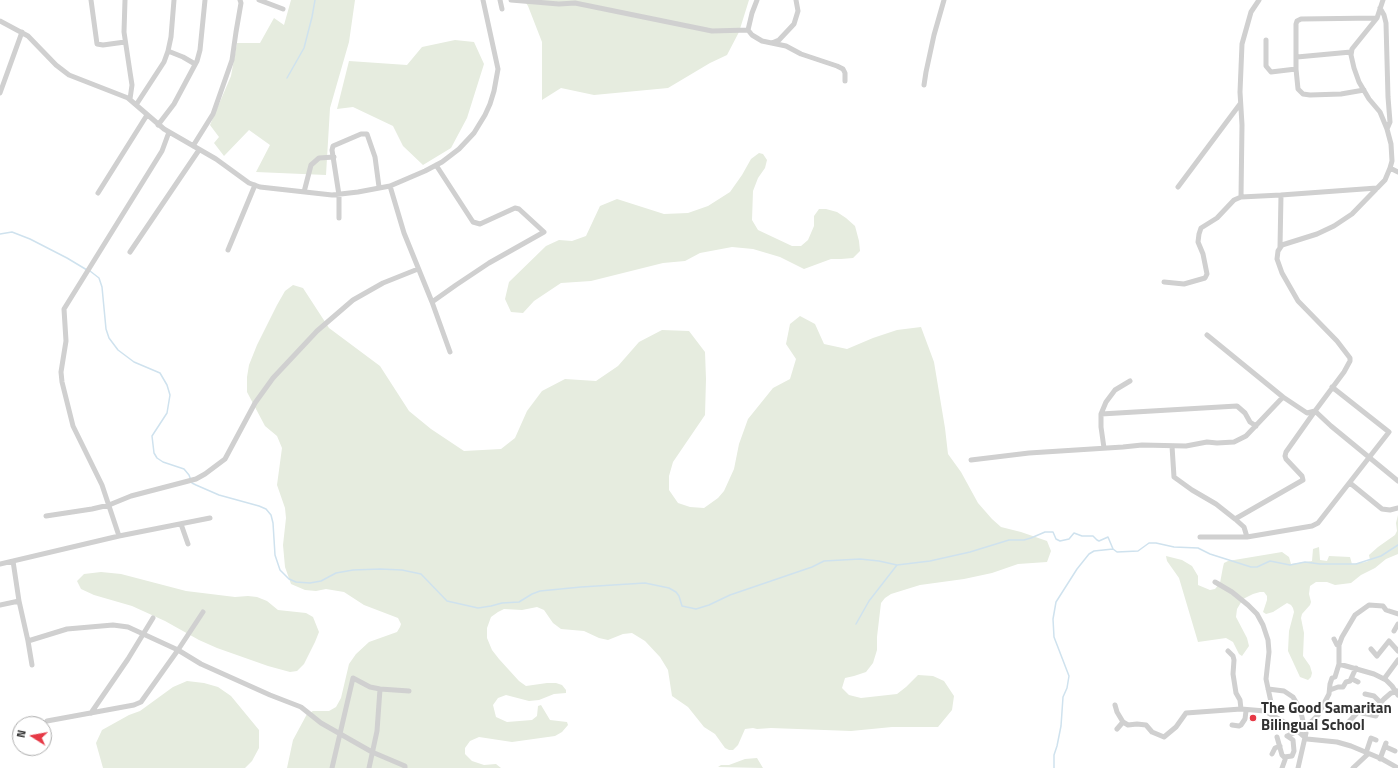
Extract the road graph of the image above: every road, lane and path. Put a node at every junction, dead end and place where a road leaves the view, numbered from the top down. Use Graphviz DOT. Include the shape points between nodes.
graph roads {
  1 [pos="91,0"];
  2 [pos="125,0"];
  3 [pos="174,0"];
  4 [pos="206,0"];
  5 [pos="240,0"];
  6 [pos="259,0"];
  7 [pos="483,0"];
  8 [pos="500,0"];
  9 [pos="511,0"];
  10 [pos="757,0"];
  11 [pos="796,0"];
  12 [pos="944,0"];
  13 [pos="1259,0"];
  14 [pos="1382,0"];
  15 [pos="1380,8"];
  16 [pos="283,9"];
  17 [pos="502,9"];
  18 [pos="1377,18"];
  19 [pos="0,21"];
  20 [pos="748,30"];
  21 [pos="22,32"];
  22 [pos="1266,40"];
  23 [pos="125,42"];
  24 [pos="772,43"];
  25 [pos="168,51"];
  26 [pos="1351,52"];
  27 [pos="1297,57"];
  28 [pos="196,64"];
  29 [pos="1296,69"];
  30 [pos="845,81"];
  31 [pos="924,85"];
  32 [pos="1364,90"];
  33 [pos="0,93"];
  34 [pos="130,99"];
  35 [pos="1240,104"];
  36 [pos="136,105"];
  37 [pos="147,115"];
  38 [pos="158,125"];
  39 [pos="1387,129"];
  40 [pos="169,132"];
  41 [pos="193,146"];
  42 [pos="199,150"];
  43 [pos="334,157"];
  44 [pos="436,165"];
  45 [pos="1390,168"];
  46 [pos="1398,172"];
  47 [pos="255,186"];
  48 [pos="390,186"];
  49 [pos="379,187"];
  50 [pos="1178,187"];
  51 [pos="1377,188"];
  52 [pos="304,192"];
  53 [pos="98,193"];
  54 [pos="339,195"];
  55 [pos="1280,195"];
  56 [pos="1241,197"];
  57 [pos="339,218"];
  58 [pos="1280,247"];
  59 [pos="228,250"];
  60 [pos="130,252"];
  61 [pos="418,269"];
  62 [pos="1164,282"];
  63 [pos="432,302"];
  64 [pos="1207,335"];
  65 [pos="450,352"];
  66 [pos="1130,381"];
  67 [pos="1332,387"];
  68 [pos="1283,397"];
  69 [pos="1315,411"];
  70 [pos="1101,414"];
  71 [pos="1256,426"];
  72 [pos="1172,446"];
  73 [pos="1104,448"];
  74 [pos="1369,457"];
  75 [pos="972,460"];
  76 [pos="1398,481"];
  77 [pos="1350,483"];
  78 [pos="109,505"];
  79 [pos="1398,508"];
  80 [pos="46,516"];
  81 [pos="210,518"];
  82 [pos="1235,519"];
  83 [pos="181,524"];
  84 [pos="120,536"];
  85 [pos="1200,537"];
  86 [pos="1247,537"];
  87 [pos="188,544"];
  88 [pos="13,561"];
  89 [pos="0,564"];
  90 [pos="1215,582"];
  91 [pos="19,601"];
  92 [pos="0,605"];
  93 [pos="203,612"];
  94 [pos="1398,614"];
  95 [pos="153,618"];
  96 [pos="1398,624"];
  97 [pos="1394,631"];
  98 [pos="143,634"];
  99 [pos="1334,639"];
  100 [pos="28,641"];
  101 [pos="1340,645"];
  102 [pos="1371,649"];
  103 [pos="178,650"];
  104 [pos="1228,651"];
  105 [pos="1398,651"];
  106 [pos="1398,660"];
  107 [pos="1339,664"];
  108 [pos="32,665"];
  109 [pos="1356,668"];
  110 [pos="1352,679"];
  111 [pos="1384,679"];
  112 [pos="1358,682"];
  113 [pos="380,689"];
  114 [pos="1268,689"];
  115 [pos="1330,690"];
  116 [pos="409,691"];
  117 [pos="1397,693"];
  118 [pos="1366,694"];
  119 [pos="1381,702"];
  120 [pos="1115,705"];
  121 [pos="1387,709"];
  122 [pos="1243,710"];
  123 [pos="91,713"];
  124 [pos="1274,716"];
  125 [pos="52,720"];
  126 [pos="1123,722"];
  127 [pos="1232,725"];
  128 [pos="1305,728"];
  129 [pos="1343,728"];
  130 [pos="1117,729"];
  131 [pos="1298,731"];
  132 [pos="340,733"];
  133 [pos="1277,737"];
  134 [pos="1305,738"];
  135 [pos="1376,740"];
  136 [pos="1280,746"];
  137 [pos="1395,751"];
  138 [pos="372,752"];
  139 [pos="1272,754"];
  140 [pos="1367,754"];
  141 [pos="1286,757"];
  142 [pos="1380,759"];
  143 [pos="332,768"];
  144 [pos="369,768"];
  145 [pos="405,768"];
  146 [pos="1282,768"];
  147 [pos="1298,768"];
  148 [pos="1353,768"];
  149 [pos="1398,768"];
  1 -- 23 [label="street" via="98,44"];
  2 -- 23 [label="street"];
  3 -- 25 [label="street"];
  4 -- 28 [label="street"];
  5 -- 41 [label="street" via="242,3 232,60 213,114"];
  6 -- 16 [label="street"];
  7 -- 44 [label="street" via="498,69 494,91 485,115 474,133 459,149"];
  8 -- 17 [label="street"];
  9 -- 20 [label="street" via="575,4 712,31"];
  10 -- 20 [label="street"];
  11 -- 24 [label="street" via="798,11 794,24 779,40"];
  12 -- 31 [label="street"];
  13 -- 35 [label="street" via="1251,12 1242,44"];
  14 -- 15 [label="street"];
  15 -- 18 [label="street"];
  15 -- 39 [label="street" via="1386,23 1390,122"];
  18 -- 26 [label="street"];
  18 -- 27 [label="street" via="1301,18 1296,24"];
  19 -- 21 [label="street"];
  20 -- 24 [label="street" via="762,41"];
  21 -- 33 [label="street"];
  21 -- 34 [label="street" via="69,75"];
  22 -- 29 [label="street" via="1266,66 1271,72"];
  23 -- 34 [label="street" via="131,78"];
  24 -- 30 [label="street" via="843,69"];
  25 -- 28 [label="street"];
  25 -- 36 [label="street" via="164,62"];
  26 -- 27 [label="street"];
  26 -- 32 [label="street" via="1354,68"];
  27 -- 29 [label="street"];
  28 -- 38 [label="street" via="174,104"];
  29 -- 32 [label="street" via="1298,89 1303,94 1341,94"];
  32 -- 39 [label="street" via="1380,112"];
  34 -- 36 [label="street"];
  35 -- 50 [label="street"];
  35 -- 56 [label="street"];
  36 -- 37 [label="street"];
  37 -- 38 [label="street"];
  37 -- 53 [label="street"];
  38 -- 40 [label="street"];
  39 -- 45 [label="street" via="1391,144"];
  40 -- 41 [label="street"];
  40 -- 78 [label="street" via="162,151 64,309 66,341 61,372 65,395 73,426"];
  41 -- 42 [label="street"];
  42 -- 47 [label="street"];
  42 -- 60 [label="street"];
  43 -- 49 [label="street" via="333,146 367,134 375,157"];
  43 -- 52 [label="street" via="319,158 311,165"];
  43 -- 54 [label="street"];
  44 -- 48 [label="street"];
  44 -- 63 [label="street" via="473,222 480,224 515,208 544,232 489,263"];
  45 -- 46 [label="street"];
  45 -- 51 [label="street" via="1385,180"];
  47 -- 52 [label="street"];
  47 -- 59 [label="street"];
  48 -- 49 [label="street"];
  48 -- 61 [label="street"];
  49 -- 54 [label="street"];
  51 -- 55 [label="street"];
  51 -- 58 [label="street" via="1352,214 1334,226"];
  52 -- 54 [label="street"];
  54 -- 57 [label="street"];
  55 -- 56 [label="street"];
  55 -- 58 [label="street"];
  56 -- 62 [label="street" via="1201,228 1198,238 1206,267 1205,278 1184,284"];
  58 -- 67 [label="street" via="1277,255 1279,265 1298,301 1350,358 1348,366"];
  61 -- 63 [label="street"];
  61 -- 78 [label="street" via="383,283 353,300 317,331 272,378 255,403 225,459 196,479 131,496"];
  63 -- 65 [label="street"];
  64 -- 68 [label="street"];
  66 -- 70 [label="street" via="1115,390"];
  67 -- 69 [label="street"];
  67 -- 74 [label="street" via="1388,431"];
  68 -- 69 [label="street" via="1307,413"];
  68 -- 71 [label="street"];
  69 -- 74 [label="street"];
  69 -- 82 [label="street" via="1285,456 1303,480"];
  70 -- 71 [label="street" via="1237,406"];
  70 -- 73 [label="street"];
  71 -- 72 [label="street" via="1246,436 1234,442"];
  72 -- 73 [label="street"];
  72 -- 82 [label="street" via="1174,477"];
  73 -- 75 [label="street"];
  74 -- 76 [label="street"];
  74 -- 77 [label="street"];
  77 -- 79 [label="street" via="1382,509"];
  77 -- 86 [label="street" via="1315,525"];
  78 -- 80 [label="street"];
  78 -- 84 [label="street"];
  81 -- 83 [label="street"];
  82 -- 86 [label="street" via="1244,527"];
  83 -- 84 [label="street"];
  83 -- 87 [label="street"];
  84 -- 88 [label="street"];
  85 -- 86 [label="street"];
  88 -- 89 [label="street"];
  88 -- 91 [label="street"];
  90 -- 114 [label="street" via="1232,592 1257,614 1263,624 1269,652 1266,679"];
  91 -- 92 [label="street"];
  91 -- 100 [label="street"];
  93 -- 103 [label="street"];
  94 -- 101 [label="street" via="1386,610 1383,606 1369,605 1355,615"];
  95 -- 98 [label="street"];
  96 -- 97 [label="street"];
  98 -- 100 [label="street" via="120,625 106,625 67,629"];
  98 -- 103 [label="street"];
  98 -- 123 [label="street"];
  99 -- 101 [label="street" via="1337,645"];
  100 -- 108 [label="street"];
  101 -- 107 [label="street"];
  102 -- 105 [label="street" via="1377,656 1389,642"];
  103 -- 123 [label="street" via="141,702"];
  103 -- 132 [label="street" via="201,664 301,706 321,723"];
  104 -- 122 [label="street" via="1233,656 1236,692"];
  106 -- 111 [label="street"];
  107 -- 109 [label="street"];
  107 -- 115 [label="street" via="1335,677 1332,678"];
  109 -- 110 [label="street"];
  109 -- 111 [label="street"];
  110 -- 112 [label="street"];
  110 -- 115 [label="street" via="1343,687"];
  111 -- 117 [label="street"];
  113 -- 116 [label="street"];
  113 -- 132 [label="street" via="353,678"];
  113 -- 138 [label="street" via="377,731"];
  114 -- 124 [label="street"];
  114 -- 128 [label="street" via="1284,691 1292,697 1300,709"];
  115 -- 128 [label="street" via="1318,715"];
  117 -- 119 [label="street" via="1388,695"];
  118 -- 119 [label="street"];
  119 -- 121 [label="street"];
  119 -- 129 [label="street" via="1376,716 1358,712"];
  120 -- 126 [label="street"];
  122 -- 124 [label="street" via="1265,711"];
  122 -- 126 [label="street" via="1186,713 1176,728 1164,737 1152,732 1146,724 1128,725"];
  122 -- 127 [label="street" via="1245,719 1241,725"];
  123 -- 125 [label="street"];
  124 -- 131 [label="street"];
  126 -- 130 [label="street"];
  128 -- 134 [label="street"];
  131 -- 134 [label="street"];
  131 -- 141 [label="street" via="1287,736 1292,740 1294,751 1292,756"];
  132 -- 138 [label="street"];
  132 -- 143 [label="street"];
  133 -- 136 [label="street"];
  134 -- 140 [label="street" via="1311,741 1337,742"];
  134 -- 147 [label="street"];
  135 -- 140 [label="street" via="1371,738"];
  136 -- 139 [label="street" via="1275,748"];
  136 -- 141 [label="street" via="1282,755"];
  137 -- 142 [label="street" via="1386,745"];
  138 -- 144 [label="street"];
  138 -- 145 [label="street"];
  140 -- 142 [label="street"];
  140 -- 148 [label="street"];
  141 -- 146 [label="street"];
  142 -- 149 [label="street"];
}
